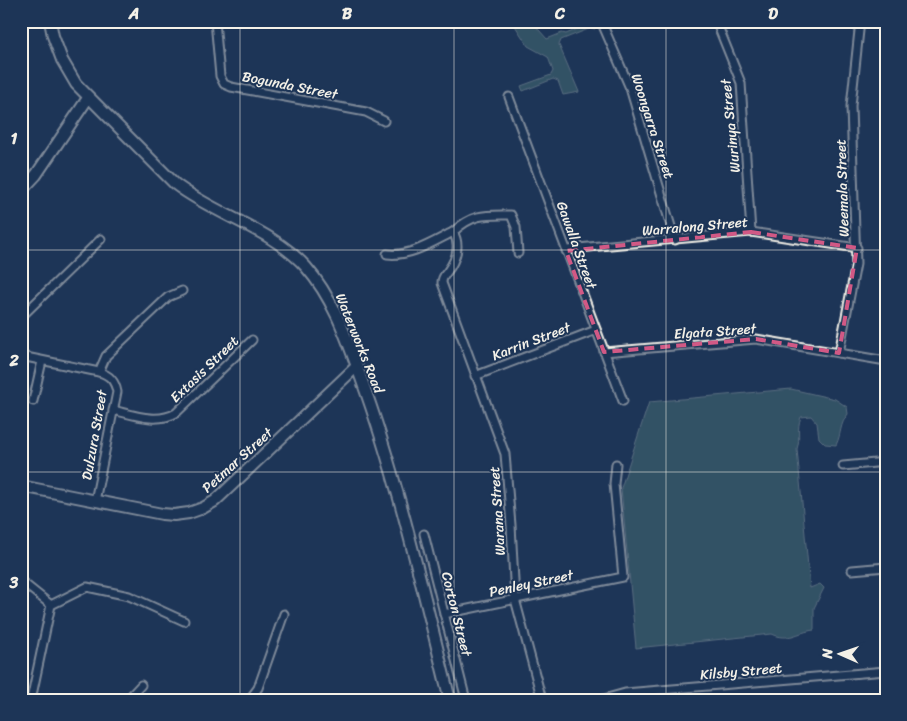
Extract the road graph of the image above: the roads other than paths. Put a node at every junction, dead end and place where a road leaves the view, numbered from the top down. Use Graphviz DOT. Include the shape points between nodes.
graph roads {
  1 [pos="50,21"];
  2 [pos="215,21"];
  3 [pos="601,21"];
  4 [pos="716,21"];
  5 [pos="860,21"];
  6 [pos="509,97"];
  7 [pos="88,98"];
  8 [pos="384,121"];
  9 [pos="21,191"];
  10 [pos="453,232"];
  11 [pos="751,232"];
  12 [pos="101,239"];
  13 [pos="676,240"];
  14 [pos="857,248"];
  15 [pos="566,251"];
  16 [pos="518,253"];
  17 [pos="387,254"];
  18 [pos="182,292"];
  19 [pos="21,316"];
  20 [pos="596,330"];
  21 [pos="252,340"];
  22 [pos="604,352"];
  23 [pos="839,353"];
  24 [pos="21,356"];
  25 [pos="42,360"];
  26 [pos="886,361"];
  27 [pos="357,366"];
  28 [pos="99,372"];
  29 [pos="475,376"];
  30 [pos="33,401"];
  31 [pos="623,401"];
  32 [pos="113,410"];
  33 [pos="886,462"];
  34 [pos="616,464"];
  35 [pos="843,466"];
  36 [pos="21,486"];
  37 [pos="95,501"];
  38 [pos="424,534"];
  39 [pos="886,567"];
  40 [pos="852,570"];
  41 [pos="21,581"];
  42 [pos="515,600"];
  43 [pos="51,605"];
  44 [pos="284,614"];
  45 [pos="444,614"];
  46 [pos="184,622"];
  47 [pos="886,671"];
  48 [pos="141,685"];
  49 [pos="31,700"];
  50 [pos="127,700"];
  51 [pos="249,700"];
  52 [pos="450,700"];
  53 [pos="466,700"];
  54 [pos="542,700"];
  55 [pos="600,700"];
  1 -- 7 [label="main road, Waterworks Road" via="66,68"];
  2 -- 8 [label="street, Bogunda Street" via="220,76 224,84 366,112"];
  3 -- 13 [label="street, Woongarra Street" via="630,88"];
  4 -- 11 [label="street, Wurinya Street" via="741,83"];
  5 -- 14 [label="street, Weemala Street" via="851,106"];
  6 -- 15 [label="street, Gawalla Street"];
  7 -- 9 [label="main road" via="36,175"];
  7 -- 27 [label="main road, Waterworks Road" via="189,195 269,238 305,266 332,305"];
  10 -- 16 [label="street" via="466,221 480,216 511,215 516,227"];
  10 -- 17 [label="street" via="413,251 397,256"];
  10 -- 29 [label="street, Warana Street" via="456,253 442,283"];
  11 -- 13 [label="street, Warralong Street"];
  11 -- 14 [label="street, Warralong Street"];
  12 -- 19 [label="street"];
  13 -- 15 [label="street, Warralong Street"];
  14 -- 23 [label="street, Weemala Street"];
  15 -- 20 [label="street, Gawalla Street"];
  18 -- 28 [label="street" via="168,297 106,356"];
  20 -- 22 [label="street, Gawalla Street"];
  20 -- 29 [label="street, Karrin Street"];
  21 -- 32 [label="street, Extasis Street" via="169,417 156,419"];
  22 -- 23 [label="street, Elgata Street" via="756,339"];
  22 -- 31 [label="street, Gawalla Street"];
  23 -- 26 [label="street, Elgata Street"];
  24 -- 25 [label="street, Dulzura Street"];
  25 -- 28 [label="street, Dulzura Street"];
  25 -- 30 [label="street"];
  27 -- 37 [label="main road, Petmar Street" via="215,501 203,508 174,515"];
  27 -- 52 [label="main road, Waterworks Road" via="393,476"];
  28 -- 32 [label="street, Dulzura Street" via="114,381 117,392"];
  29 -- 42 [label="street, Warana Street" via="507,462"];
  32 -- 37 [label="street, Dulzura Street"];
  33 -- 35 [label="street"];
  34 -- 42 [label="street, Penley Street" via="614,484 623,577"];
  36 -- 37 [label="main road, Petmar Street"];
  38 -- 45 [label="street, Corton Street"];
  39 -- 40 [label="street"];
  41 -- 43 [label="street"];
  42 -- 45 [label="street, Penley Street"];
  42 -- 54 [label="street, Warana Street"];
  43 -- 46 [label="street" via="87,587 129,596"];
  43 -- 49 [label="street"];
  44 -- 51 [label="street" via="258,688"];
  45 -- 53 [label="street, Corton Street"];
  47 -- 55 [label="street, Kilsby Street" via="625,693"];
  48 -- 50 [label="street"];
}
